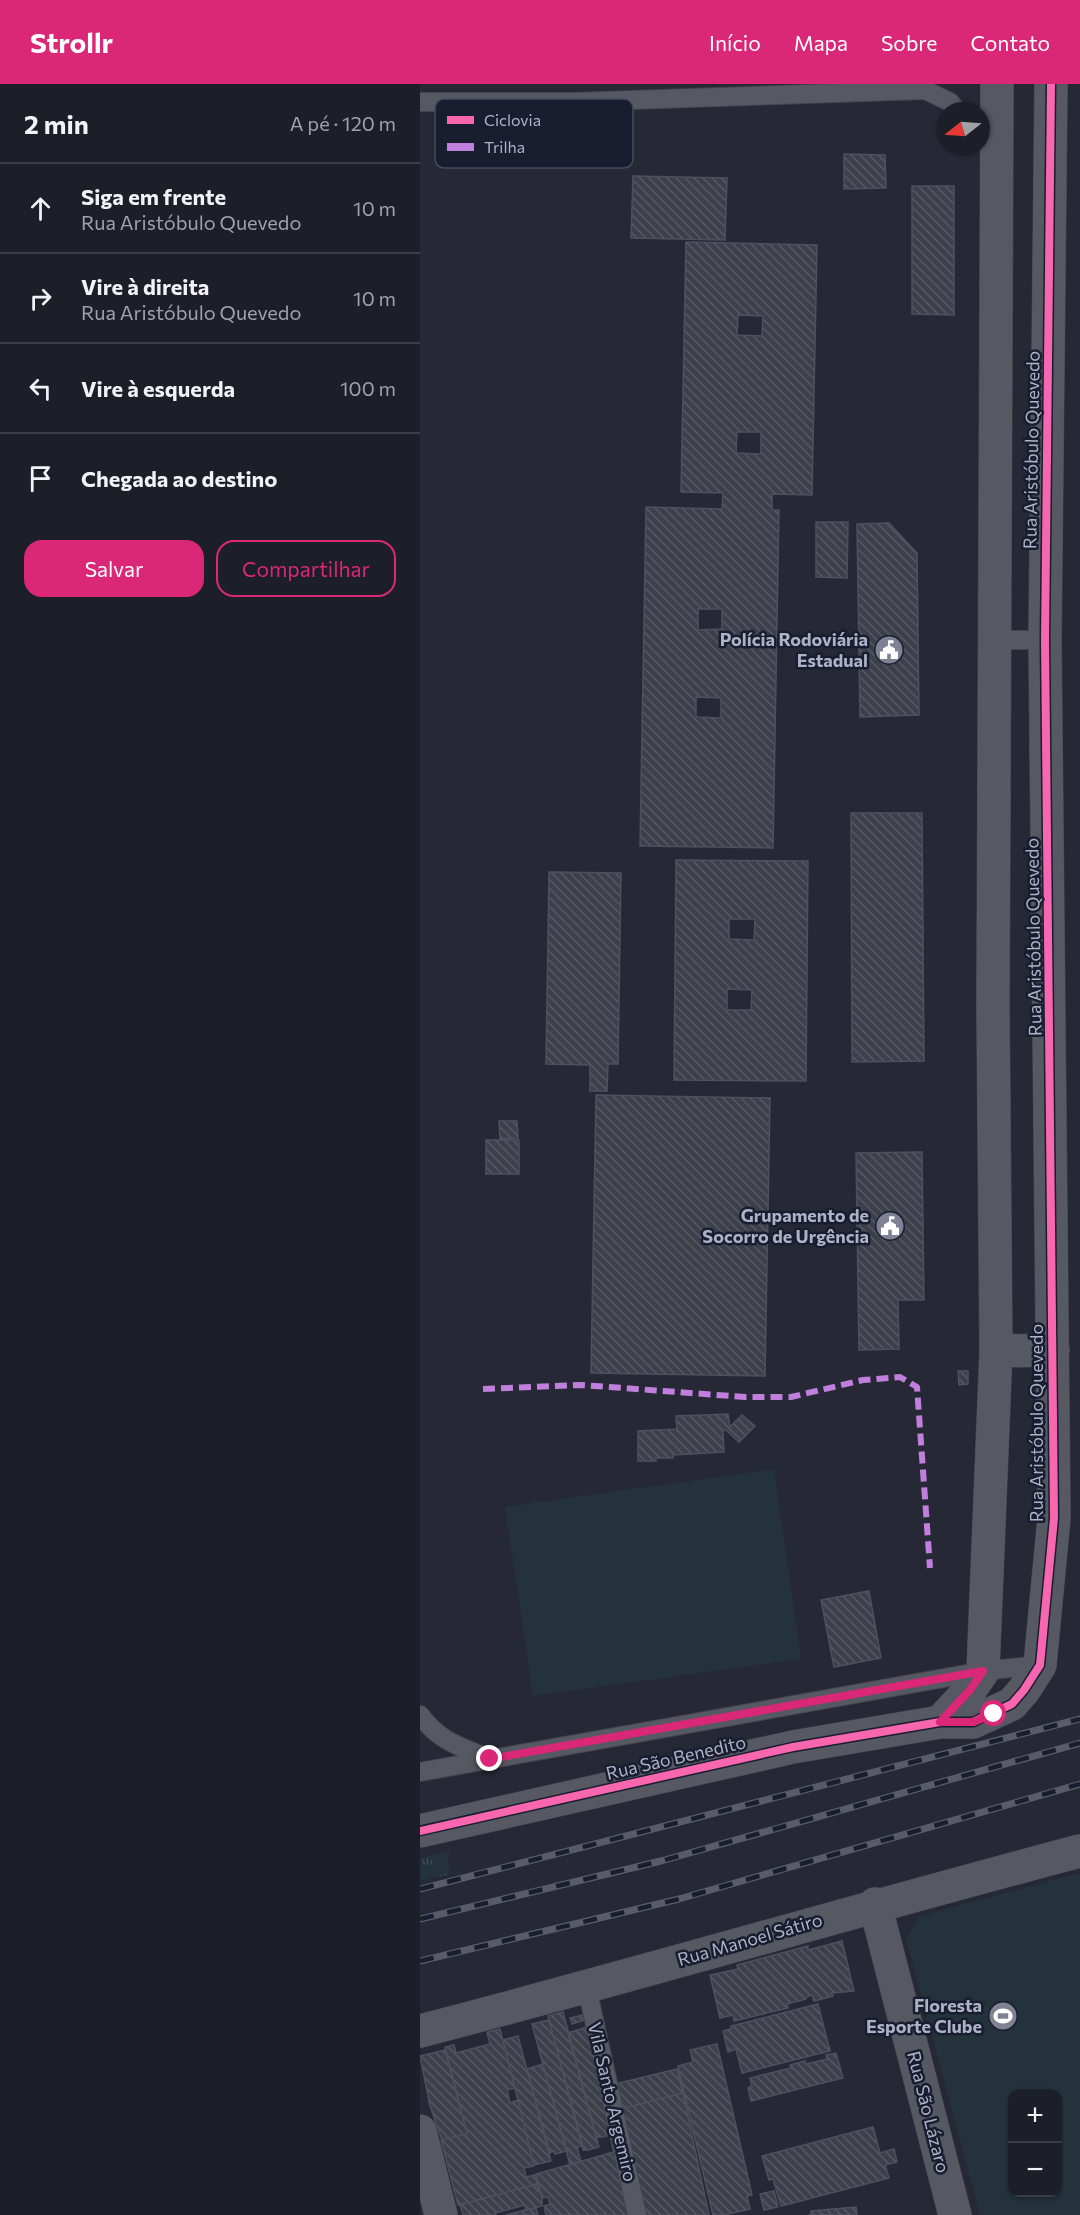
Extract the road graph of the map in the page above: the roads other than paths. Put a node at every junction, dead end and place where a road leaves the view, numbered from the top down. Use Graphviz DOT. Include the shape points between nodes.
graph roads {
  1 [pos="997,84"];
  2 [pos="1051,84"];
  3 [pos="463,93"];
  4 [pos="536,99"];
  5 [pos="633,100"];
  6 [pos="420,102"];
  7 [pos="950,102"];
  8 [pos="990,146"];
  9 [pos="989,156"];
  10 [pos="996,640"];
  11 [pos="1045,640"];
  12 [pos="1053,1350"];
  13 [pos="996,1351"];
  14 [pos="1040,1665"];
  15 [pos="983,1671"];
  16 [pos="420,1715"];
  17 [pos="940,1722"];
  18 [pos="490,1759"];
  19 [pos="420,1772"];
  20 [pos="420,1831"];
  21 [pos="1080,1851"];
  22 [pos="875,1904"];
  23 [pos="587,1988"];
  24 [pos="420,2031"];
  25 [pos="420,2131"];
  26 [pos="441,2215"];
  27 [pos="637,2215"];
  28 [pos="955,2215"];
  1 -- 8 [label="street, Rua Aristóbulo Quevedo"];
  2 -- 11 [label="street, Rua Aristóbulo Quevedo"];
  3 -- 4 [label="lane"];
  3 -- 6 [label="lane"];
  5 -- 7 [label="lane" via="925,90"];
  9 -- 10 [label="street, Rua Aristóbulo Quevedo"];
  10 -- 11 [label="lane"];
  10 -- 13 [label="street, Rua Aristóbulo Quevedo"];
  11 -- 12 [label="street, Rua Aristóbulo Quevedo"];
  12 -- 13 [label="street"];
  12 -- 14 [label="street, Rua Aristóbulo Quevedo" via="1054,1518"];
  13 -- 15 [label="street, Rua Aristóbulo Quevedo"];
  14 -- 15 [label="lane"];
  14 -- 17 [label="street, Rua Aristóbulo Quevedo" via="1012,1704 973,1722"];
  15 -- 17 [label="street"];
  15 -- 18 [label="lane"];
  16 -- 18 [label="lane" via="446,1742"];
  17 -- 20 [label="street, Rua São Benedito" via="793,1747"];
  18 -- 19 [label="lane"];
  21 -- 22 [label="street, Rua Manoel Sátiro"];
  22 -- 23 [label="street, Rua Manoel Sátiro"];
  22 -- 28 [label="street, Rua São Lázaro"];
  23 -- 24 [label="street, Rua Manoel Sátiro"];
  23 -- 27 [label="lane, Vila Santo Argemiro"];
  25 -- 26 [label="street"];
}
